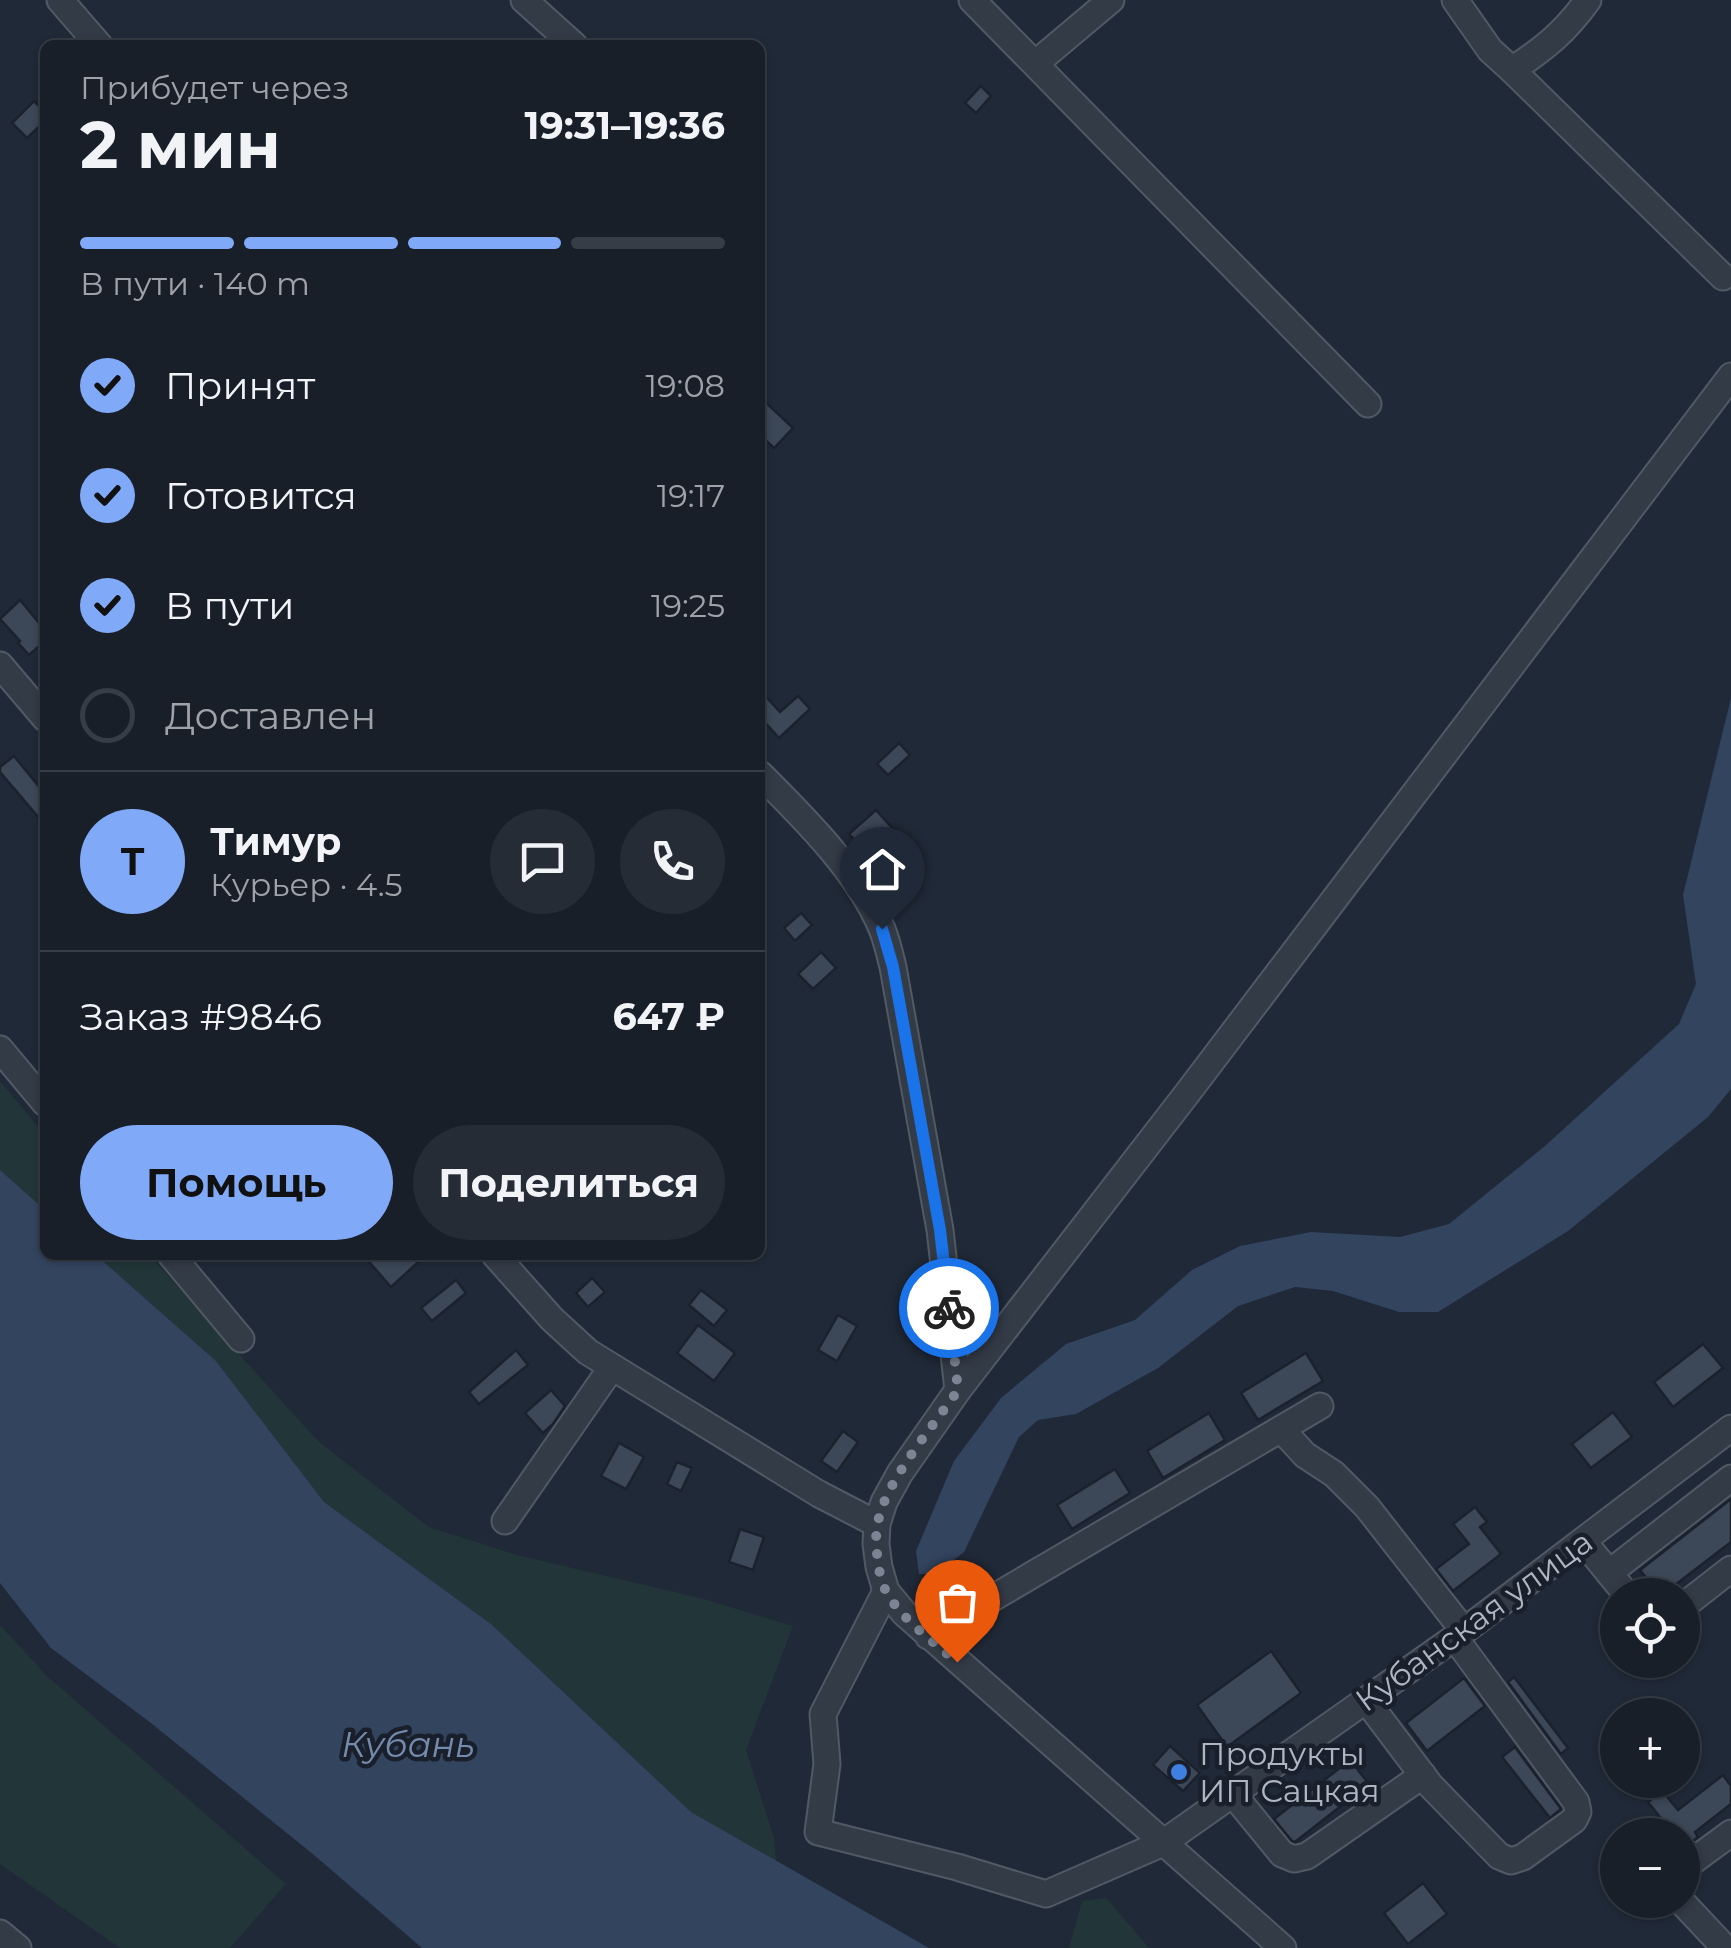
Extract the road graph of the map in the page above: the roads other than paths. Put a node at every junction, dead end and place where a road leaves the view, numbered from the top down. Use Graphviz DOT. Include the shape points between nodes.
graph roads {
  1 [pos="60,0"];
  2 [pos="524,0"];
  3 [pos="972,0"];
  4 [pos="1111,0"];
  5 [pos="1454,0"];
  6 [pos="1588,0"];
  7 [pos="95,40"];
  8 [pos="568,40"];
  9 [pos="1036,64"];
  10 [pos="1512,70"];
  11 [pos="1723,277"];
  12 [pos="1731,376"];
  13 [pos="1368,404"];
  14 [pos="0,665"];
  15 [pos="40,712"];
  16 [pos="765,779"];
  17 [pos="0,1049"];
  18 [pos="40,1097"];
  19 [pos="176,1260"];
  20 [pos="499,1260"];
  21 [pos="242,1339"];
  22 [pos="612,1367"];
  23 [pos="958,1390"];
  24 [pos="1320,1406"];
  25 [pos="1731,1428"];
  26 [pos="1280,1430"];
  27 [pos="1706,1447"];
  28 [pos="1731,1478"];
  29 [pos="505,1520"];
  30 [pos="877,1524"];
  31 [pos="1583,1541"];
  32 [pos="1731,1570"];
  33 [pos="1609,1572"];
  34 [pos="1614,1578"];
  35 [pos="886,1591"];
  36 [pos="1700,1593"];
  37 [pos="1459,1635"];
  38 [pos="928,1636"];
  39 [pos="1366,1700"];
  40 [pos="1423,1775"];
  41 [pos="1233,1794"];
  42 [pos="1731,1832"];
  43 [pos="1163,1843"];
  44 [pos="1700,1856"];
  45 [pos="1697,1918"];
  46 [pos="0,1932"];
  47 [pos="18,1948"];
  48 [pos="1283,1948"];
  49 [pos="1725,1948"];
  1 -- 7 [label="street"];
  2 -- 8 [label="street"];
  3 -- 9 [label="street"];
  4 -- 9 [label="street"];
  5 -- 10 [label="street"];
  6 -- 10 [label="street" via="1552,44"];
  9 -- 13 [label="street"];
  10 -- 11 [label="street"];
  12 -- 23 [label="street"];
  14 -- 15 [label="street"];
  16 -- 23 [label="street" via="832,850 882,929 940,1230"];
  17 -- 18 [label="street"];
  19 -- 21 [label="street"];
  20 -- 22 [label="street" via="552,1320"];
  22 -- 29 [label="street"];
  22 -- 30 [label="street"];
  23 -- 30 [label="street" via="900,1473"];
  24 -- 26 [label="street"];
  25 -- 27 [label="street, Кубанская улица"];
  26 -- 37 [label="street" via="1368,1506"];
  26 -- 38 [label="street"];
  27 -- 28 [label="street"];
  27 -- 31 [label="street, Кубанская улица"];
  28 -- 33 [label="street"];
  30 -- 35 [label="street"];
  31 -- 33 [label="street"];
  31 -- 37 [label="street, Кубанская улица"];
  32 -- 36 [label="street"];
  33 -- 34 [label="street"];
  35 -- 38 [label="street"];
  35 -- 43 [label="street, Кубанская улица" via="823,1714 827,1764 818,1832 1046,1894"];
  37 -- 39 [label="street, Кубанская улица"];
  37 -- 40 [label="street" via="1578,1812 1510,1861"];
  38 -- 43 [label="street"];
  39 -- 40 [label="street"];
  39 -- 41 [label="street, Кубанская улица"];
  40 -- 41 [label="street" via="1294,1859 1282,1854"];
  41 -- 43 [label="street, Кубанская улица"];
  42 -- 44 [label="street"];
  43 -- 48 [label="street"];
  45 -- 49 [label="street"];
  46 -- 47 [label="street"];
}
